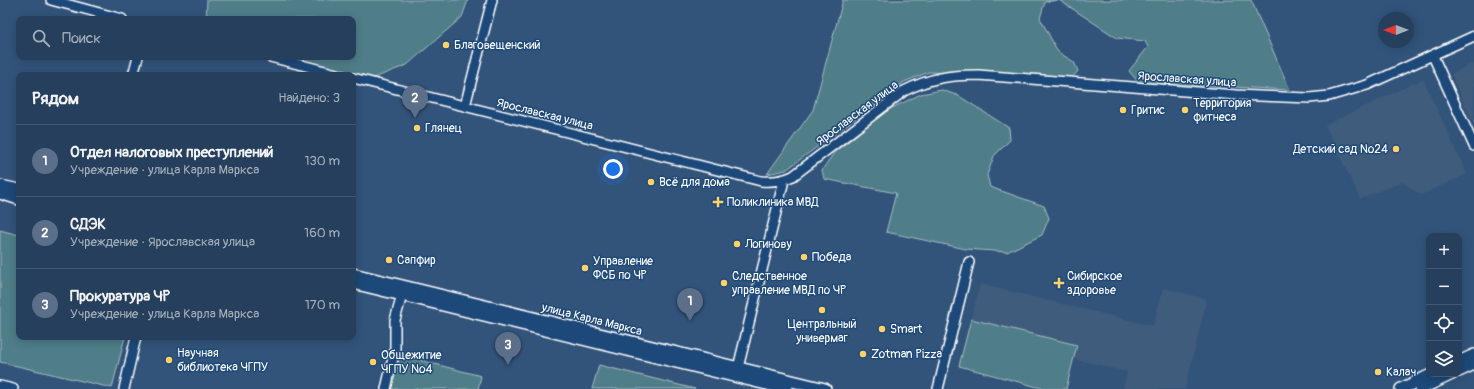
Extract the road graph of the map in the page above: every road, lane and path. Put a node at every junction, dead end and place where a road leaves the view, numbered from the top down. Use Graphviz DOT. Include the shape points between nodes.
graph roads {
  1 [pos="51,0"];
  2 [pos="492,0"];
  3 [pos="111,16"];
  4 [pos="1474,36"];
  5 [pos="1433,56"];
  6 [pos="137,60"];
  7 [pos="282,60"];
  8 [pos="134,72"];
  9 [pos="329,72"];
  10 [pos="356,79"];
  11 [pos="464,106"];
  12 [pos="1474,146"];
  13 [pos="784,180"];
  14 [pos="0,186"];
  15 [pos="16,189"];
  16 [pos="0,193"];
  17 [pos="16,197"];
  18 [pos="969,262"];
  19 [pos="356,275"];
  20 [pos="356,283"];
  21 [pos="403,291"];
  22 [pos="135,340"];
  23 [pos="1474,355"];
  24 [pos="1462,361"];
  25 [pos="1474,364"];
  26 [pos="1462,370"];
  27 [pos="737,372"];
  28 [pos="1427,377"];
  29 [pos="1446,377"];
  30 [pos="0,386"];
  31 [pos="13,389"];
  32 [pos="124,389"];
  33 [pos="386,389"];
  34 [pos="787,389"];
  35 [pos="825,389"];
  36 [pos="938,389"];
  37 [pos="1401,389"];
  38 [pos="1420,389"];
  1 -- 3 [label="street"];
  2 -- 11 [label="street"];
  4 -- 5 [label="street, Ярославская улица"];
  5 -- 12 [label="street"];
  5 -- 13 [label="street, Ярославская улица" via="1367,85 1329,96 1309,98 1236,95 978,75 934,78 904,91 807,166"];
  6 -- 8 [label="street"];
  7 -- 9 [label="street"];
  10 -- 11 [label="street, Ярославская улица"];
  11 -- 13 [label="street, Ярославская улица" via="760,181"];
  13 -- 27 [label="street"];
  14 -- 15 [label="main road"];
  16 -- 17 [label="main road"];
  18 -- 36 [label="street"];
  19 -- 21 [label="main road, улица Карла Маркса"];
  20 -- 21 [label="main road, улица Карла Маркса"];
  21 -- 27 [label="main road, улица Карла Маркса"];
  21 -- 33 [label="street" via="395,320 395,349"];
  22 -- 32 [label="street"];
  23 -- 24 [label="main road"];
  25 -- 26 [label="main road"];
  27 -- 34 [label="main road, улица Карла Маркса"];
  27 -- 35 [label="main road, улица Карла Маркса"];
  28 -- 37 [label="main road"];
  29 -- 38 [label="main road"];
  30 -- 31 [label="street"];
}
